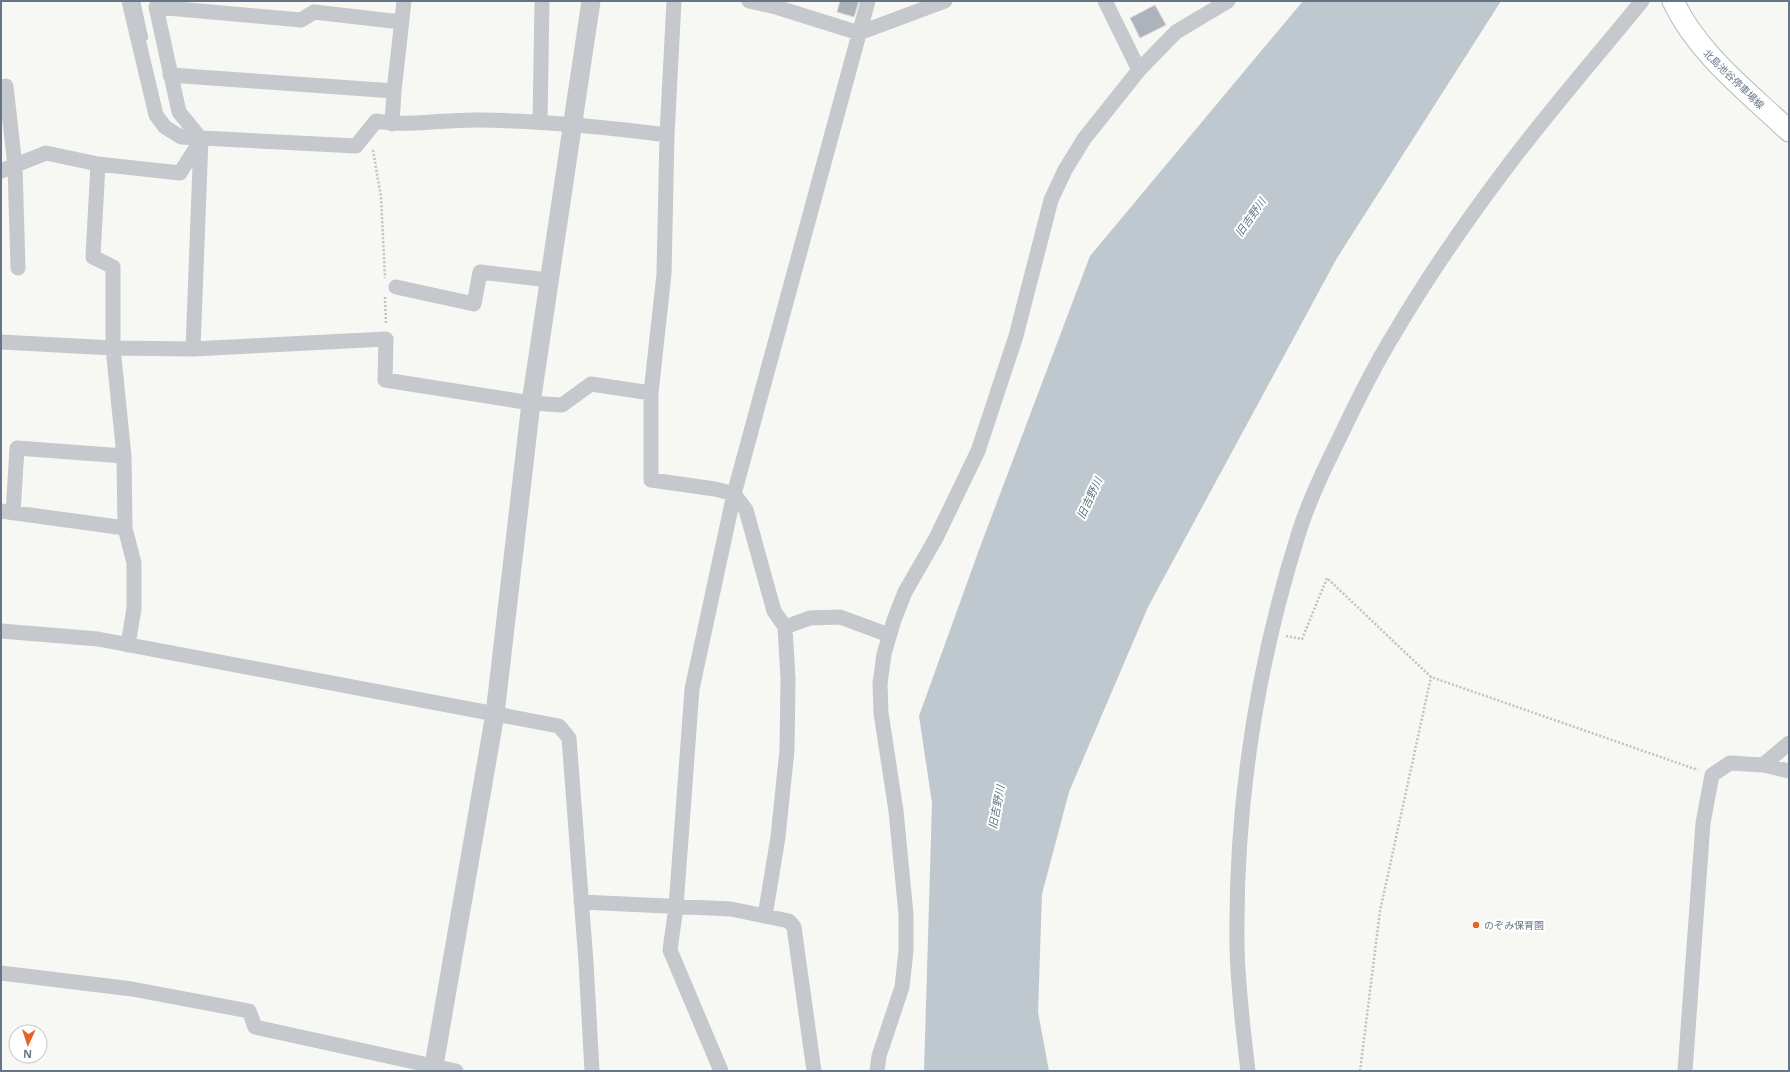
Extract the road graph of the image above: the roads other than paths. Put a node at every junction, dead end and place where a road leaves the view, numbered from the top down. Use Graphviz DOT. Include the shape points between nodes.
graph roads {
  1 [pos="129,1"];
  2 [pos="404,1"];
  3 [pos="542,1"];
  4 [pos="591,1"];
  5 [pos="674,1"];
  6 [pos="750,1"];
  7 [pos="868,1"];
  8 [pos="945,1"];
  9 [pos="1105,1"];
  10 [pos="1228,1"];
  11 [pos="1642,1"];
  12 [pos="1673,1"];
  13 [pos="401,22"];
  14 [pos="859,33"];
  15 [pos="1140,70"];
  16 [pos="170,75"];
  17 [pos="6,86"];
  18 [pos="394,91"];
  19 [pos="540,122"];
  20 [pos="572,123"];
  21 [pos="392,124"];
  22 [pos="1789,131"];
  23 [pos="667,135"];
  24 [pos="201,139"];
  25 [pos="98,164"];
  26 [pos="8,169"];
  27 [pos="18,268"];
  28 [pos="549,280"];
  29 [pos="389,288"];
  30 [pos="1,342"];
  31 [pos="113,348"];
  32 [pos="193,349"];
  33 [pos="651,392"];
  34 [pos="531,403"];
  35 [pos="124,456"];
  36 [pos="734,494"];
  37 [pos="7,512"];
  38 [pos="125,528"];
  39 [pos="785,627"];
  40 [pos="1,631"];
  41 [pos="889,635"];
  42 [pos="128,645"];
  43 [pos="495,714"];
  44 [pos="1789,743"];
  45 [pos="1763,765"];
  46 [pos="1789,771"];
  47 [pos="581,902"];
  48 [pos="676,907"];
  49 [pos="765,916"];
  50 [pos="1,973"];
  51 [pos="433,1068"];
  52 [pos="456,1071"];
  53 [pos="592,1071"];
  54 [pos="721,1071"];
  55 [pos="814,1071"];
  56 [pos="877,1071"];
  57 [pos="1248,1071"];
  58 [pos="1685,1071"];
  1 -- 24 [label="street" via="156,115 165,128 181,137"];
  2 -- 13 [label="street"];
  3 -- 19 [label="street"];
  4 -- 20 [label="street"];
  5 -- 23 [label="street"];
  6 -- 14 [label="street"];
  7 -- 14 [label="street"];
  8 -- 14 [label="street"];
  9 -- 15 [label="street"];
  10 -- 15 [label="street" via="1176,32"];
  11 -- 57 [label="street" via="1507,167 1426,281 1362,389 1322,474 1300,530 1271,634 1251,739 1240,837 1237,948"];
  12 -- 22 [label="main road, 北島池谷停車場線" via="1679,15 1708,55"];
  13 -- 16 [label="street" via="314,12 301,20 156,7"];
  13 -- 18 [label="street"];
  14 -- 36 [label="street"];
  15 -- 41 [label="street" via="1084,139 1051,200 1016,336 978,451 936,538 905,592"];
  16 -- 18 [label="street"];
  16 -- 24 [label="street" via="179,112"];
  17 -- 26 [label="street"];
  18 -- 21 [label="street"];
  19 -- 20 [label="street"];
  19 -- 21 [label="street" via="478,120"];
  20 -- 23 [label="street"];
  20 -- 28 [label="street"];
  21 -- 24 [label="street" via="376,121 356,146"];
  23 -- 33 [label="street" via="664,274"];
  24 -- 25 [label="street" via="180,173"];
  24 -- 32 [label="street"];
  25 -- 26 [label="street" via="46,153"];
  25 -- 31 [label="street" via="93,257 113,267"];
  26 -- 27 [label="street"];
  28 -- 29 [label="street" via="480,272 474,304"];
  28 -- 34 [label="street"];
  30 -- 31 [label="street"];
  31 -- 32 [label="street"];
  31 -- 35 [label="street"];
  32 -- 34 [label="street" via="386,339 386,380"];
  33 -- 34 [label="street" via="591,384 562,406"];
  33 -- 36 [label="street" via="651,480"];
  34 -- 43 [label="street"];
  35 -- 37 [label="street" via="17,448"];
  35 -- 38 [label="street"];
  36 -- 39 [label="street" via="746,510 774,610"];
  36 -- 48 [label="street" via="692,689"];
  37 -- 38 [label="street"];
  38 -- 42 [label="street" via="134,563 134,608"];
  39 -- 41 [label="street" via="810,618 840,617"];
  39 -- 49 [label="street" via="788,679 787,750 778,837"];
  40 -- 42 [label="street" via="98,639"];
  41 -- 56 [label="street" via="880,684 881,713 896,811 906,914 906,951 902,987 879,1056"];
  42 -- 43 [label="street"];
  43 -- 47 [label="street" via="559,726 569,738"];
  43 -- 51 [label="street"];
  44 -- 45 [label="street"];
  45 -- 46 [label="street"];
  45 -- 58 [label="street" via="1730,763 1712,775 1703,823"];
  47 -- 48 [label="street"];
  47 -- 53 [label="street"];
  48 -- 49 [label="street" via="731,910"];
  48 -- 54 [label="street" via="670,950"];
  49 -- 55 [label="street" via="789,921 794,927"];
  50 -- 51 [label="street" via="132,989 249,1011 255,1027"];
  51 -- 52 [label="street"];
}
